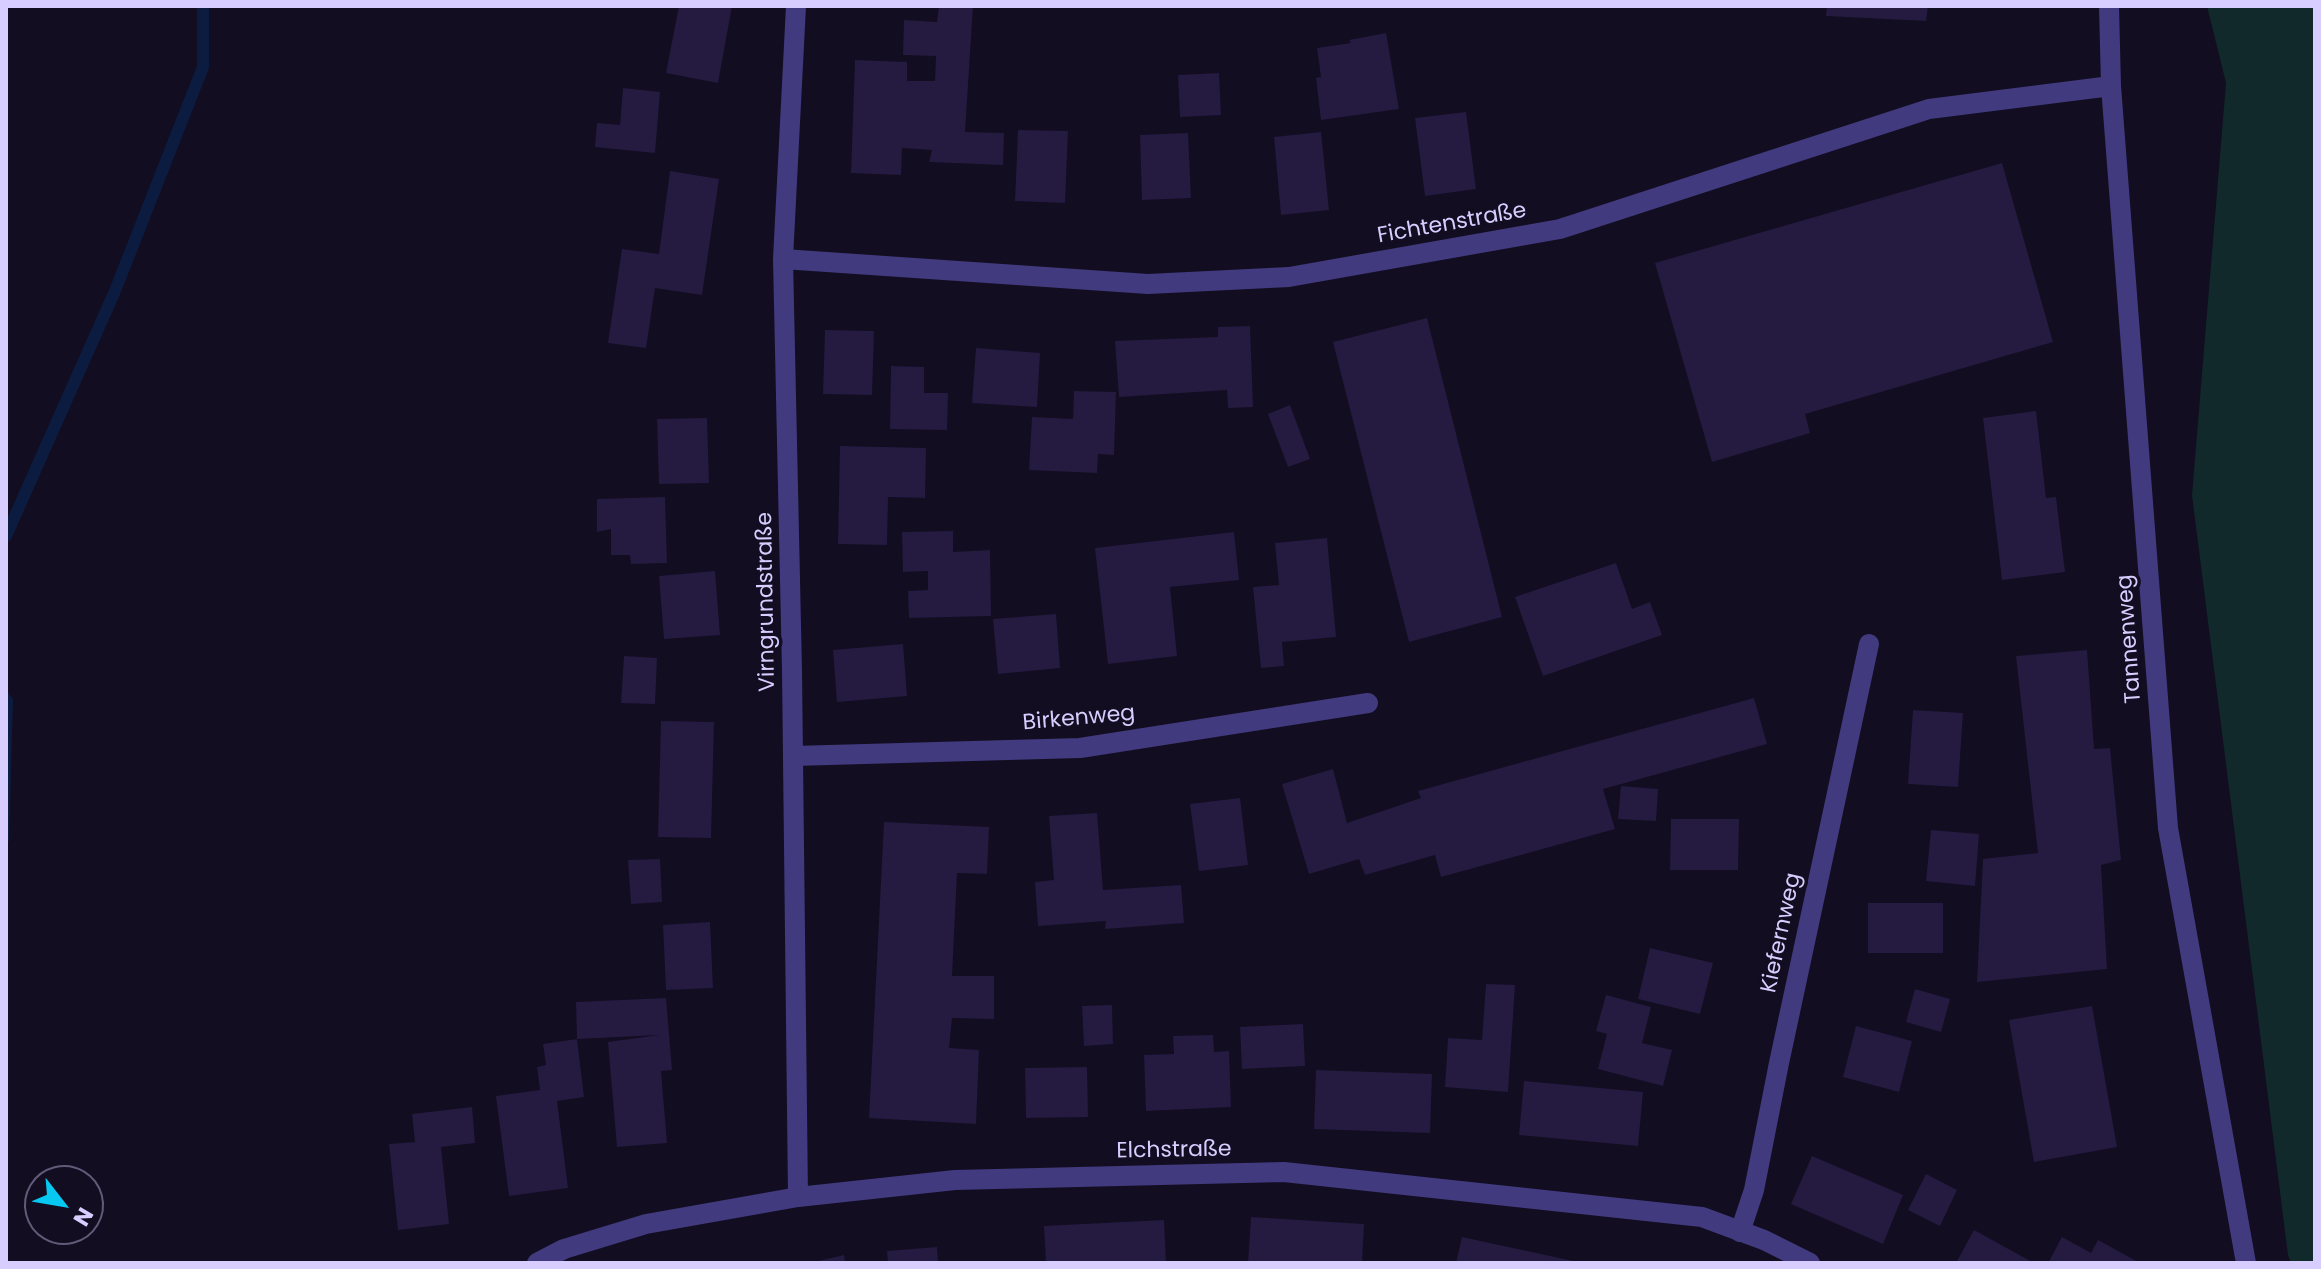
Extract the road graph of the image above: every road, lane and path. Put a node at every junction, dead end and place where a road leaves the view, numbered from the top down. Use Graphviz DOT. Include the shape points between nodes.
graph roads {
  1 [pos="796,6"];
  2 [pos="2109,6"];
  3 [pos="2111,86"];
  4 [pos="783,259"];
  5 [pos="1869,644"];
  6 [pos="1368,703"];
  7 [pos="793,756"];
  8 [pos="798,1197"];
  9 [pos="1740,1232"];
  10 [pos="537,1263"];
  11 [pos="1810,1263"];
  12 [pos="2246,1263"];
  1 -- 4 [label="street, Virngrundstraße"];
  2 -- 3 [label="street, Tannenweg"];
  3 -- 4 [label="street, Fichtenstraße" via="1929,109 1560,229 1289,277 1148,284"];
  3 -- 12 [label="street, Tannenweg" via="2168,828"];
  4 -- 7 [label="street, Virngrundstraße"];
  5 -- 9 [label="street, Kiefernweg" via="1754,1190"];
  6 -- 7 [label="street, Birkenweg" via="1080,748"];
  7 -- 8 [label="street, Virngrundstraße"];
  8 -- 9 [label="street, Elchstraße" via="955,1180 1284,1172 1702,1217"];
  8 -- 10 [label="street, Elchstraße" via="646,1224 564,1249"];
  9 -- 11 [label="street, Elchstraße"];
}
